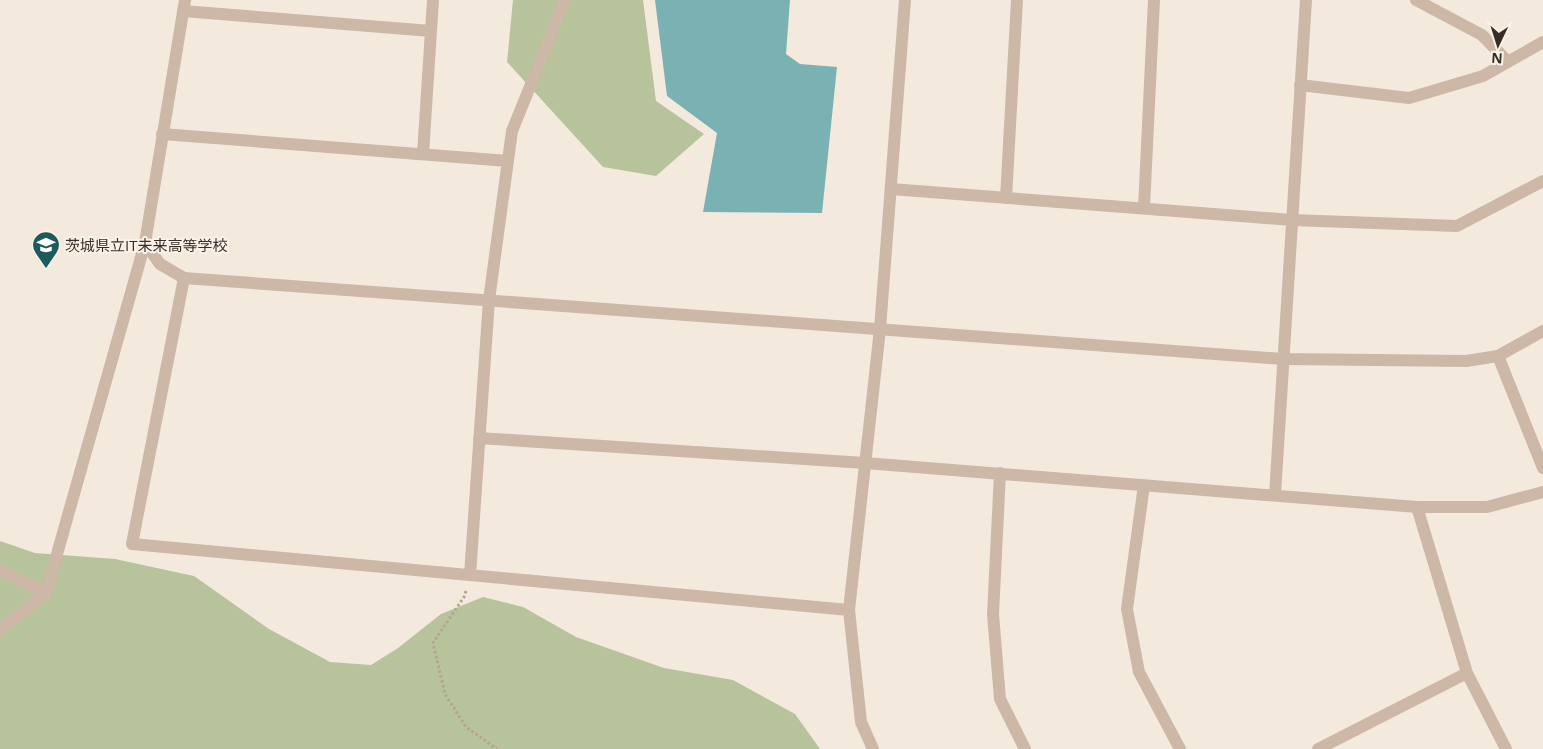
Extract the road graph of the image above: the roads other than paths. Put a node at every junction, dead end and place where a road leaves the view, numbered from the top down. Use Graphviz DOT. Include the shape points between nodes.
graph roads {
  1 [pos="433,0"];
  2 [pos="565,0"];
  3 [pos="904,0"];
  4 [pos="1017,0"];
  5 [pos="1154,0"];
  6 [pos="1306,0"];
  7 [pos="1416,0"];
  8 [pos="184,5"];
  9 [pos="431,31"];
  10 [pos="1543,42"];
  11 [pos="1508,62"];
  12 [pos="1300,85"];
  13 [pos="162,134"];
  14 [pos="423,154"];
  15 [pos="508,161"];
  16 [pos="1543,180"];
  17 [pos="891,189"];
  18 [pos="1006,198"];
  19 [pos="1144,208"];
  20 [pos="1292,220"];
  21 [pos="145,243"];
  22 [pos="184,278"];
  23 [pos="489,300"];
  24 [pos="880,329"];
  25 [pos="1543,331"];
  26 [pos="1498,356"];
  27 [pos="1283,359"];
  28 [pos="480,438"];
  29 [pos="866,463"];
  30 [pos="1543,468"];
  31 [pos="1000,473"];
  32 [pos="1144,485"];
  33 [pos="1543,492"];
  34 [pos="1275,495"];
  35 [pos="1417,507"];
  36 [pos="0,570"];
  37 [pos="470,575"];
  38 [pos="46,593"];
  39 [pos="849,610"];
  40 [pos="0,629"];
  41 [pos="1468,673"];
  42 [pos="872,749"];
  43 [pos="1025,749"];
  44 [pos="1180,749"];
  45 [pos="1318,749"];
  46 [pos="1506,749"];
  1 -- 9 [label="street"];
  2 -- 15 [label="street" via="512,131"];
  3 -- 17 [label="street"];
  4 -- 18 [label="street"];
  5 -- 19 [label="street"];
  6 -- 12 [label="street"];
  7 -- 11 [label="street" via="1482,35"];
  8 -- 9 [label="street"];
  8 -- 13 [label="street"];
  9 -- 14 [label="street"];
  10 -- 11 [label="street"];
  11 -- 12 [label="street" via="1483,76 1409,98"];
  12 -- 20 [label="street"];
  13 -- 14 [label="street"];
  13 -- 21 [label="street"];
  14 -- 15 [label="street"];
  15 -- 23 [label="street"];
  16 -- 20 [label="street" via="1458,226"];
  17 -- 18 [label="street"];
  17 -- 24 [label="street"];
  18 -- 19 [label="street"];
  19 -- 20 [label="street"];
  20 -- 27 [label="street"];
  21 -- 22 [label="street" via="160,264"];
  21 -- 38 [label="street"];
  22 -- 23 [label="street"];
  22 -- 37 [label="street" via="132,544"];
  23 -- 24 [label="street"];
  23 -- 28 [label="street"];
  24 -- 27 [label="street"];
  24 -- 29 [label="street"];
  25 -- 26 [label="street"];
  26 -- 27 [label="street" via="1466,361"];
  26 -- 30 [label="street"];
  27 -- 34 [label="street"];
  28 -- 29 [label="street"];
  28 -- 37 [label="street"];
  29 -- 31 [label="street"];
  29 -- 39 [label="street"];
  31 -- 32 [label="street"];
  31 -- 43 [label="street" via="993,614 1000,699"];
  32 -- 34 [label="street"];
  32 -- 44 [label="street" via="1127,609 1139,672"];
  33 -- 35 [label="street" via="1487,507"];
  34 -- 35 [label="street"];
  35 -- 41 [label="street"];
  36 -- 38 [label="street"];
  37 -- 39 [label="street"];
  38 -- 40 [label="street"];
  39 -- 42 [label="street" via="862,722"];
  41 -- 45 [label="street"];
  41 -- 46 [label="street"];
}
